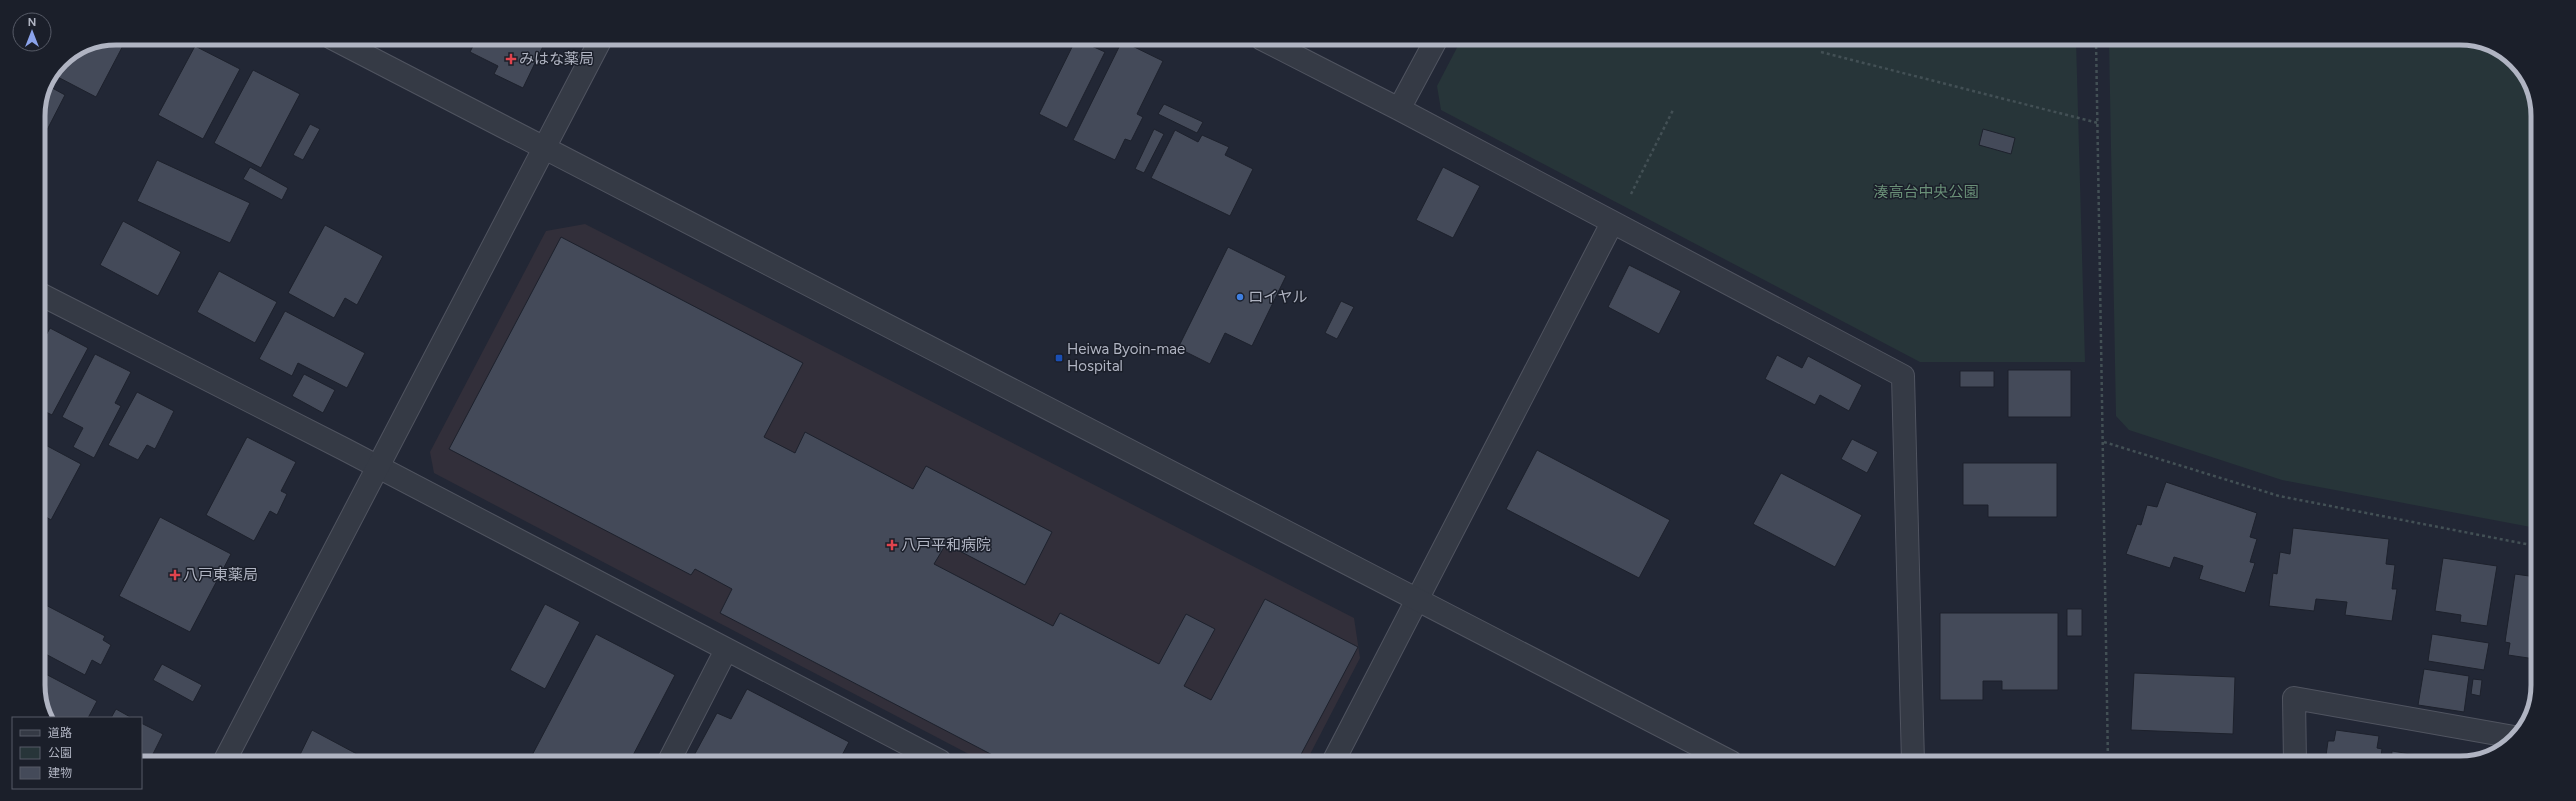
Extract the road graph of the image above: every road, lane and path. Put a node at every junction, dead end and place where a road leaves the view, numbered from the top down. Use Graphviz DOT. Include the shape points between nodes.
graph roads {
  1 [pos="345,45"];
  2 [pos="598,45"];
  3 [pos="1274,45"];
  4 [pos="1433,45"];
  5 [pos="2096,45"];
  6 [pos="1821,52"];
  7 [pos="1399,109"];
  8 [pos="1673,110"];
  9 [pos="2098,123"];
  10 [pos="543,150"];
  11 [pos="1614,224"];
  12 [pos="45,297"];
  13 [pos="2104,442"];
  14 [pos="379,467"];
  15 [pos="2531,545"];
  16 [pos="1418,602"];
  17 [pos="726,650"];
  18 [pos="2509,736"];
  19 [pos="227,756"];
  20 [pos="672,756"];
  21 [pos="930,756"];
  22 [pos="1337,756"];
  23 [pos="1719,756"];
  24 [pos="1913,756"];
  25 [pos="2108,756"];
  26 [pos="2295,756"];
  1 -- 10 [label="street"];
  2 -- 10 [label="street"];
  3 -- 7 [label="street"];
  4 -- 7 [label="street"];
  5 -- 9 [label="path"];
  6 -- 9 [label="path"];
  7 -- 11 [label="street"];
  8 -- 11 [label="path"];
  9 -- 13 [label="path"];
  10 -- 14 [label="street"];
  10 -- 16 [label="street"];
  11 -- 16 [label="street"];
  11 -- 24 [label="street" via="1903,376"];
  12 -- 14 [label="street"];
  13 -- 15 [label="path" via="2279,496"];
  13 -- 25 [label="path"];
  14 -- 17 [label="street"];
  14 -- 19 [label="street"];
  16 -- 22 [label="street"];
  16 -- 23 [label="street"];
  17 -- 20 [label="street"];
  17 -- 21 [label="street"];
  18 -- 26 [label="street" via="2294,698"];
}
